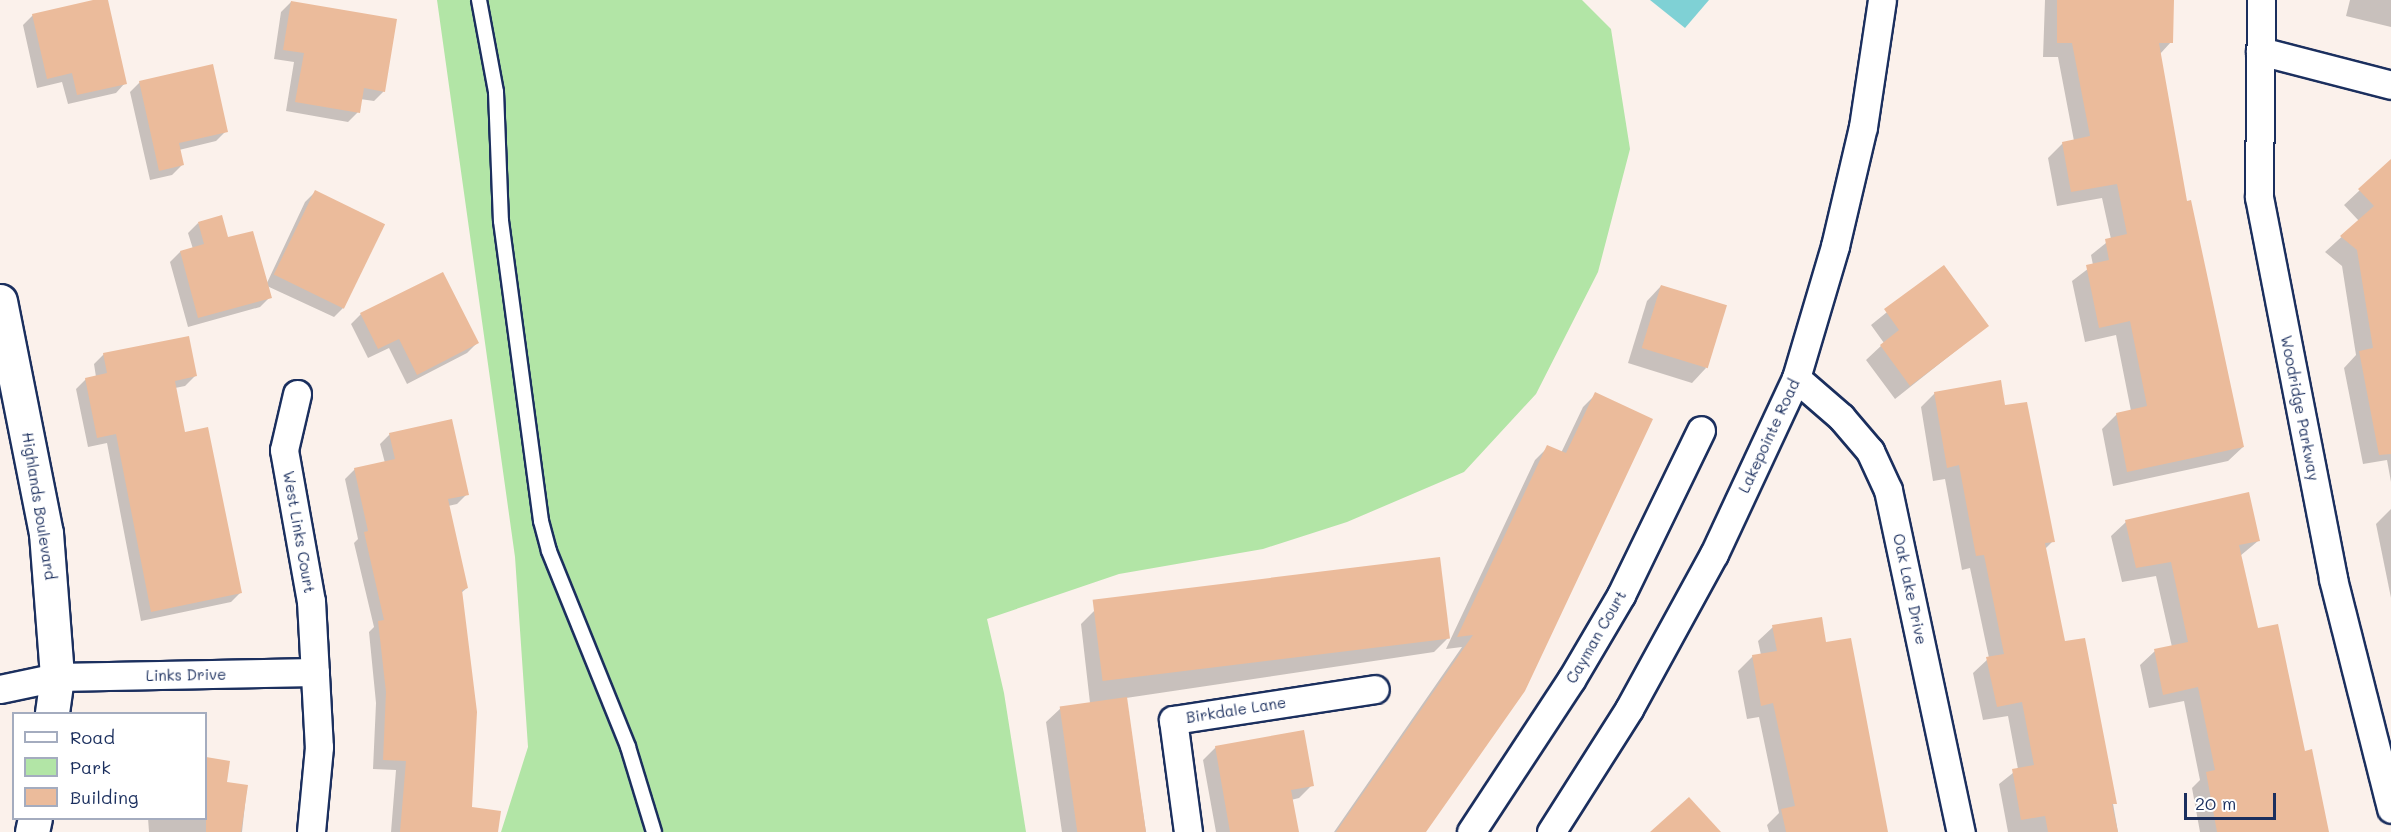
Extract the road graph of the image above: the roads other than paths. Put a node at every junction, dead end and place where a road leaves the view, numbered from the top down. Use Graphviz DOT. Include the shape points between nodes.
graph roads {
  1 [pos="479,0"];
  2 [pos="1882,0"];
  3 [pos="2261,0"];
  4 [pos="2260,51"];
  5 [pos="2391,85"];
  6 [pos="0,304"];
  7 [pos="1796,378"];
  8 [pos="297,394"];
  9 [pos="1701,430"];
  10 [pos="315,672"];
  11 [pos="57,677"];
  12 [pos="0,689"];
  13 [pos="1375,689"];
  14 [pos="52,712"];
  15 [pos="2391,809"];
  16 [pos="311,832"];
  17 [pos="654,832"];
  18 [pos="1188,832"];
  19 [pos="1471,832"];
  20 [pos="1551,832"];
  21 [pos="1961,832"];
  1 -- 17 [label="lane" via="496,92 501,221 541,521 556,570 628,747"];
  2 -- 7 [label="street, Lakepointe Road" via="1863,127 1836,246"];
  3 -- 4 [label="street, Woodridge Parkway"];
  4 -- 5 [label="street"];
  4 -- 15 [label="street, Woodridge Parkway" via="2259,197 2333,579"];
  6 -- 11 [label="street, Highlands Boulevard" via="46,533"];
  7 -- 20 [label="street, Lakepointe Road" via="1714,554 1629,709"];
  7 -- 21 [label="street, Oak Lake Drive" via="1841,417 1870,451 1888,490"];
  8 -- 10 [label="street, West Links Court" via="284,450 311,601"];
  9 -- 19 [label="street, Cayman Court" via="1620,595 1571,680"];
  10 -- 11 [label="street, Links Drive"];
  10 -- 16 [label="street, West Links Court" via="319,747"];
  11 -- 12 [label="street, Links Drive"];
  11 -- 14 [label="street, Highlands Boulevard"];
  13 -- 18 [label="street, Birkdale Lane" via="1173,720"];
}
